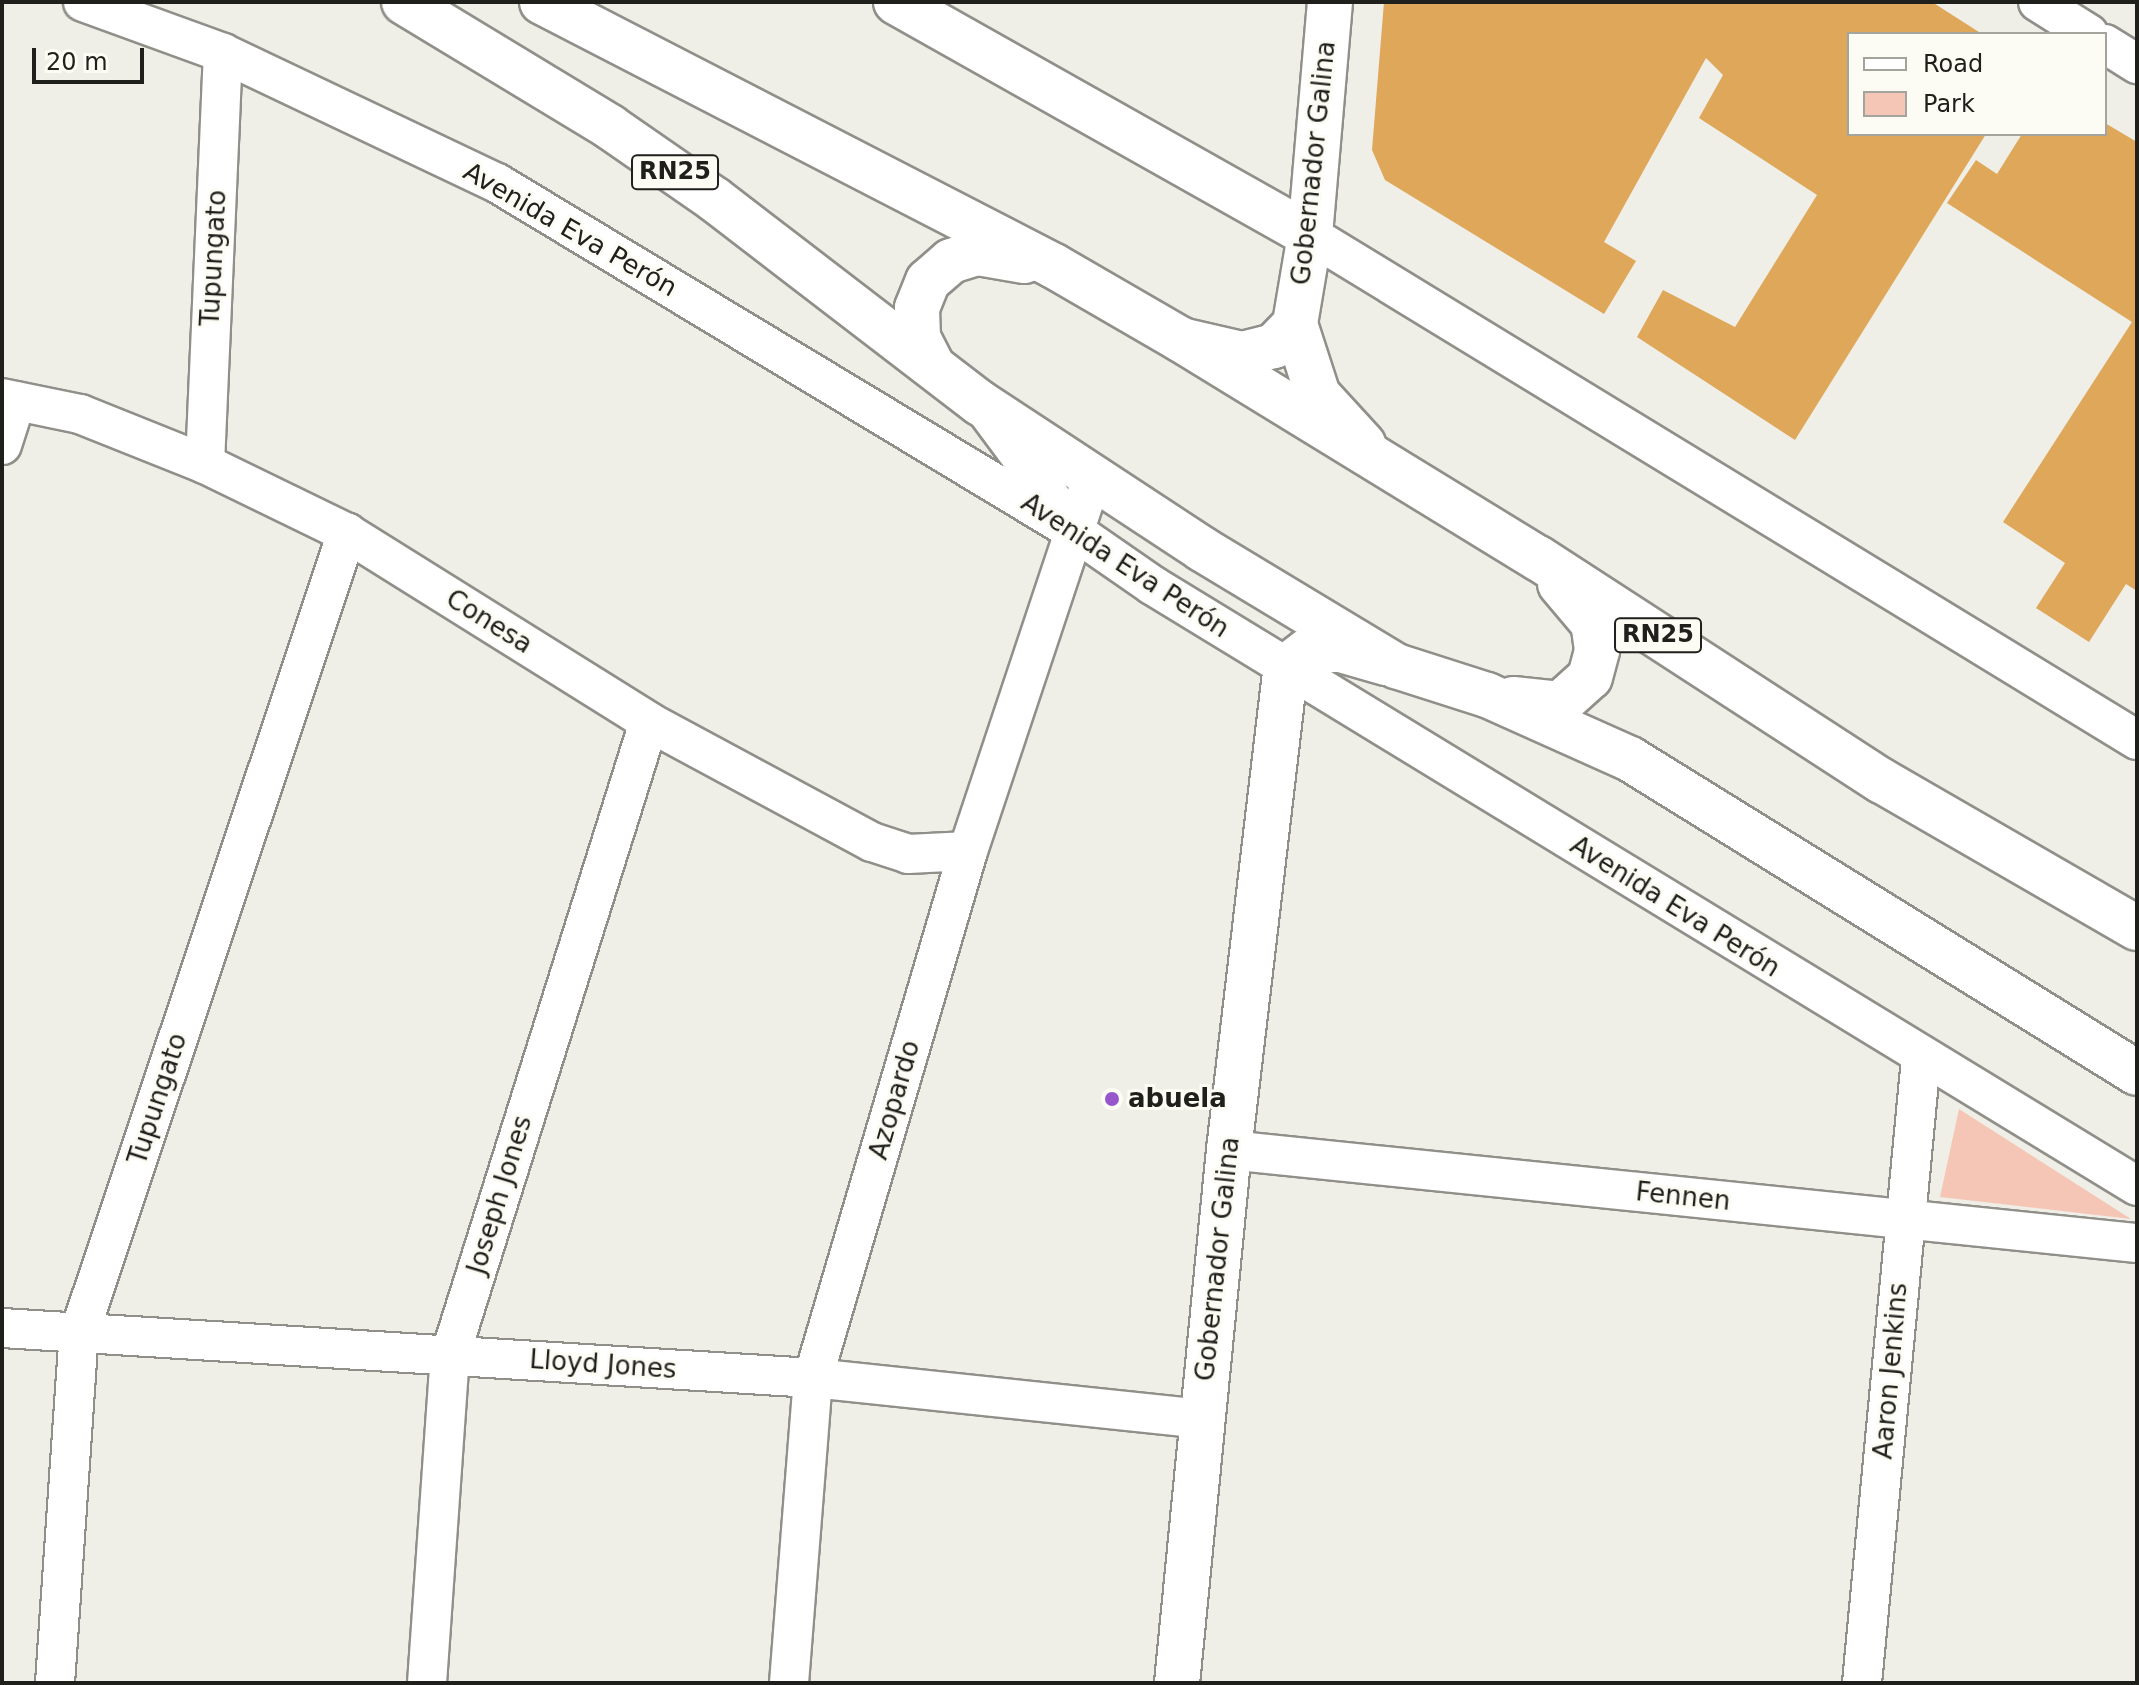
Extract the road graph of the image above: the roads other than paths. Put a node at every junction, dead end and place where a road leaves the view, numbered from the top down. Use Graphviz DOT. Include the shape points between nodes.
graph roads {
  1 [pos="83,2"];
  2 [pos="404,2"];
  3 [pos="542,2"];
  4 [pos="896,2"];
  5 [pos="1330,2"];
  6 [pos="2038,2"];
  7 [pos="2086,32"];
  8 [pos="2107,45"];
  9 [pos="223,53"];
  10 [pos="2137,64"];
  11 [pos="1310,235"];
  12 [pos="1054,266"];
  13 [pos="1295,324"];
  14 [pos="1180,339"];
  15 [pos="931,363"];
  16 [pos="9,399"];
  17 [pos="980,403"];
  18 [pos="2,445"];
  19 [pos="205,464"];
  20 [pos="1383,466"];
  21 [pos="1093,476"];
  22 [pos="347,533"];
  23 [pos="1077,533"];
  24 [pos="1538,558"];
  25 [pos="1396,666"];
  26 [pos="1286,667"];
  27 [pos="1487,695"];
  28 [pos="649,722"];
  29 [pos="2137,740"];
  30 [pos="968,851"];
  31 [pos="2137,928"];
  32 [pos="1921,1059"];
  33 [pos="2137,1073"];
  34 [pos="1229,1150"];
  35 [pos="2137,1186"];
  36 [pos="1906,1220"];
  37 [pos="2137,1243"];
  38 [pos="2,1328"];
  39 [pos="79,1334"];
  40 [pos="450,1356"];
  41 [pos="813,1378"];
  42 [pos="1202,1419"];
  43 [pos="55,1683"];
  44 [pos="427,1683"];
  45 [pos="789,1683"];
  46 [pos="1177,1683"];
  47 [pos="1862,1683"];
  1 -- 9 [label="street, Avenida Eva Perón"];
  2 -- 15 [label="main road, RN25" via="610,127"];
  3 -- 12 [label="main road, RN25"];
  4 -- 11 [label="main road"];
  5 -- 11 [label="main road, Gobernador Galina"];
  6 -- 7 [label="street"];
  8 -- 10 [label="street"];
  9 -- 19 [label="street, Tupungato"];
  9 -- 23 [label="street, Avenida Eva Perón" via="497,183"];
  11 -- 13 [label="main road, Gobernador Galina"];
  11 -- 29 [label="street"];
  12 -- 14 [label="main road, RN25"];
  12 -- 15 [label="main road" via="978,253 951,261 928,281 917,308 918,337"];
  13 -- 14 [label="main road" via="1274,346 1242,354"];
  13 -- 20 [label="main road" via="1318,395"];
  14 -- 20 [label="main road, RN25"];
  15 -- 17 [label="main road, RN25"];
  16 -- 18 [label="street"];
  16 -- 19 [label="street, Conesa" via="80,414"];
  17 -- 21 [label="main road, RN25"];
  17 -- 23 [label="street"];
  19 -- 22 [label="street, Conesa"];
  20 -- 24 [label="main road, RN25"];
  21 -- 23 [label="street, Azopardo"];
  21 -- 25 [label="main road, RN25"];
  22 -- 28 [label="street, Conesa"];
  22 -- 39 [label="street, Tupungato"];
  23 -- 26 [label="street, Avenida Eva Perón"];
  23 -- 30 [label="street, Azopardo"];
  24 -- 27 [label="main road" via="1593,623 1595,663 1580,690 1560,704"];
  24 -- 31 [label="main road, RN25" via="1882,781"];
  25 -- 26 [label="main road" via="1341,650 1307,651"];
  25 -- 27 [label="main road, RN25"];
  26 -- 32 [label="street, Avenida Eva Perón"];
  26 -- 34 [label="main road, Gobernador Galina"];
  27 -- 33 [label="main road, RN25" via="1630,759"];
  28 -- 30 [label="street, Conesa" via="872,842 908,854"];
  28 -- 40 [label="street, Joseph Jones"];
  30 -- 41 [label="street, Azopardo"];
  32 -- 35 [label="street, Avenida Eva Perón"];
  32 -- 36 [label="street, Aaron Jenkins"];
  34 -- 36 [label="street, Fennen"];
  34 -- 42 [label="main road, Gobernador Galina"];
  36 -- 37 [label="street, Fennen"];
  36 -- 47 [label="street, Aaron Jenkins"];
  38 -- 39 [label="street, Lloyd Jones"];
  39 -- 40 [label="street, Lloyd Jones"];
  39 -- 43 [label="street, Tupungato"];
  40 -- 41 [label="street, Lloyd Jones"];
  40 -- 44 [label="street, Joseph Jones"];
  41 -- 42 [label="street, Lloyd Jones"];
  41 -- 45 [label="street, Azopardo"];
  42 -- 46 [label="main road, Gobernador Galina"];
}
